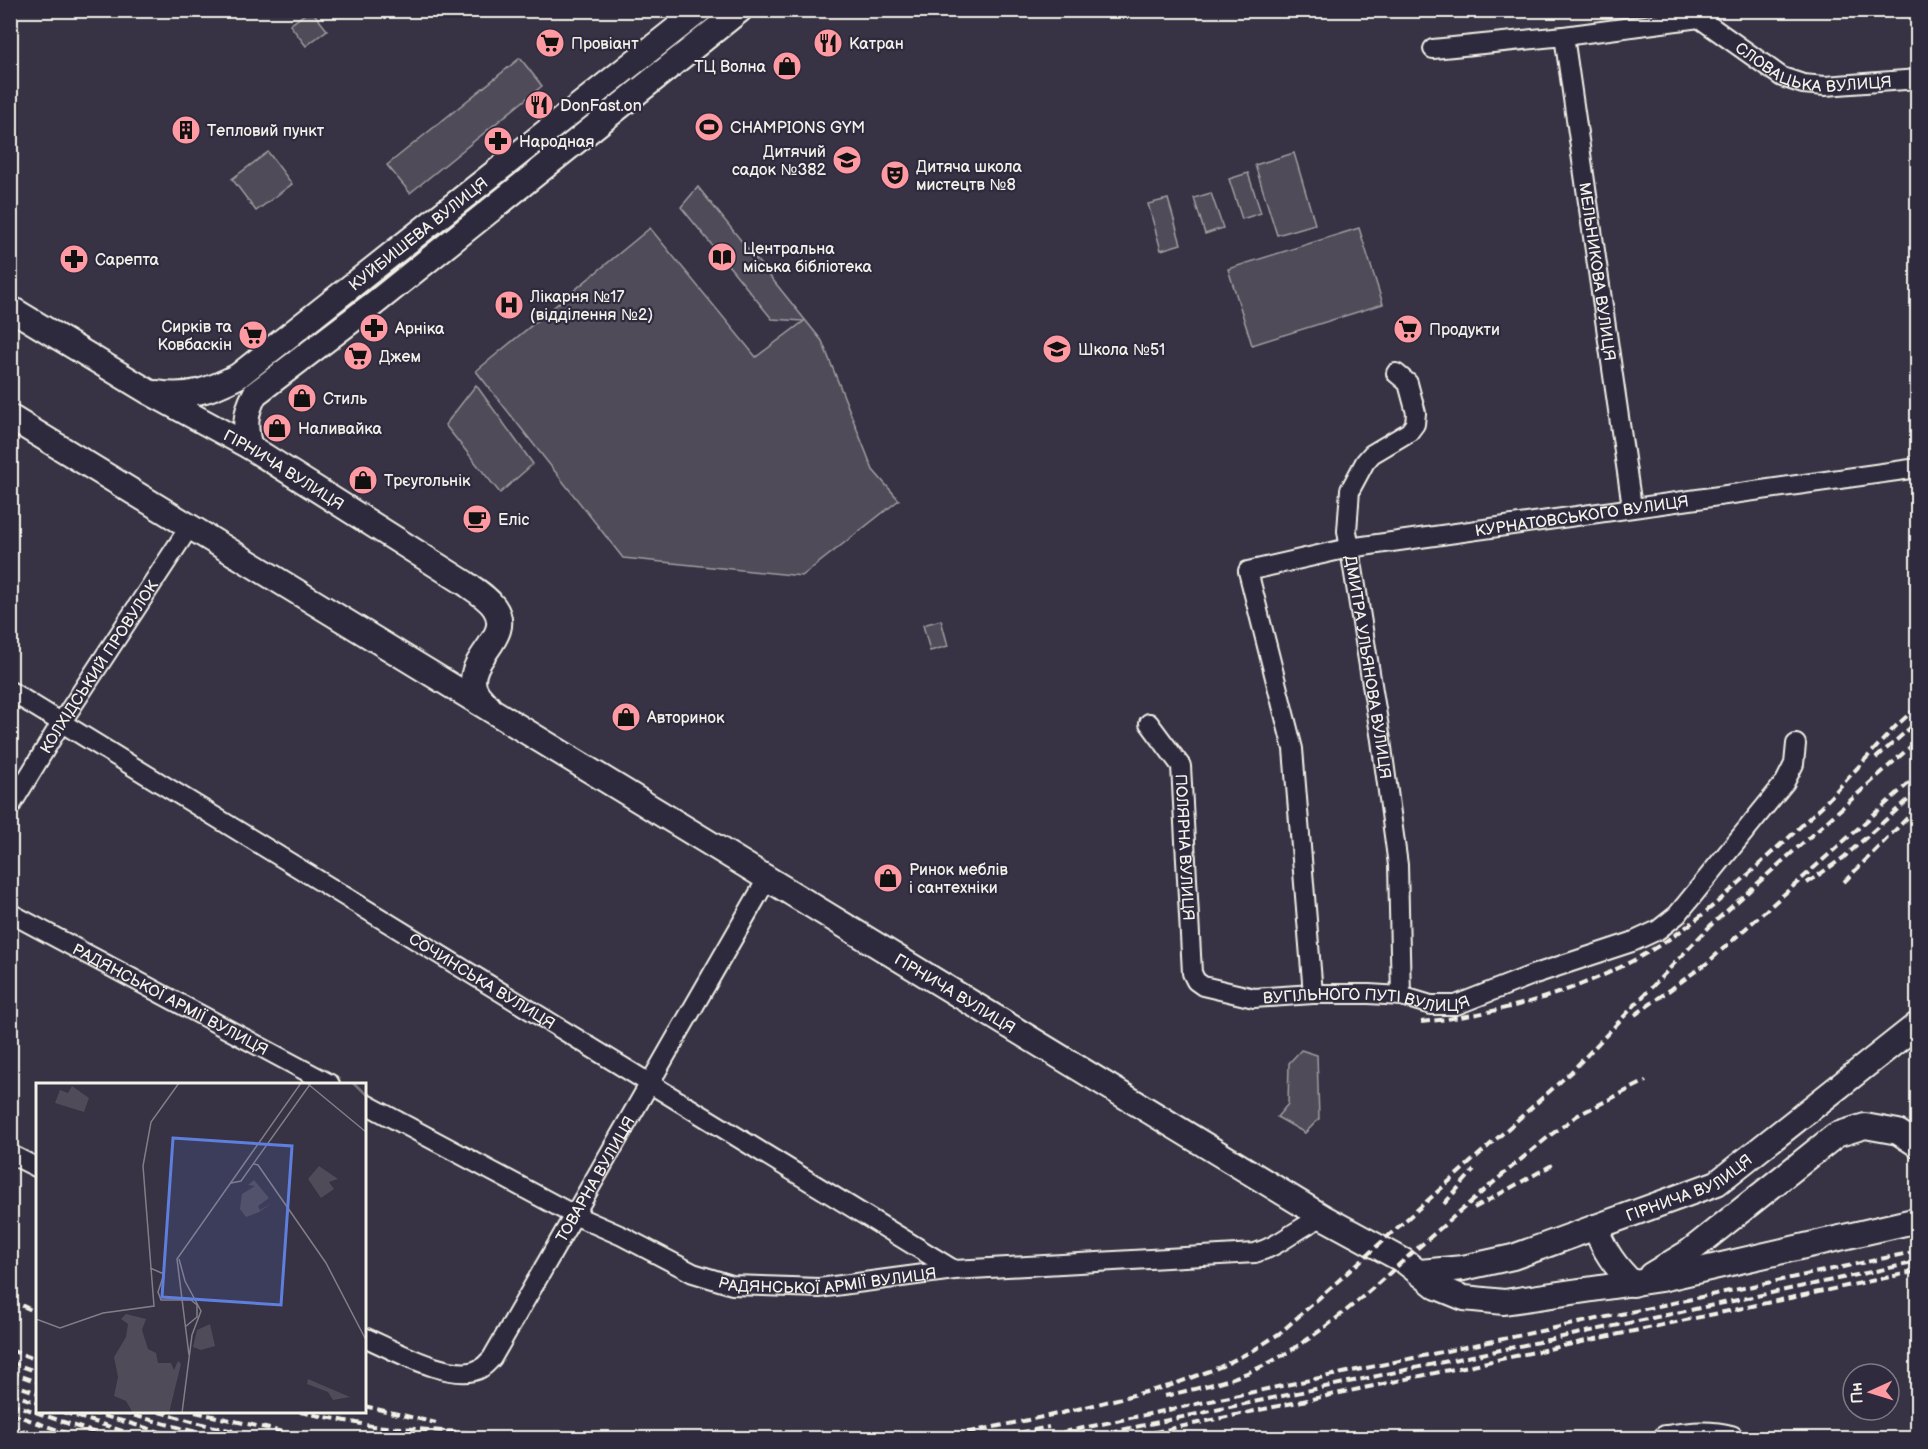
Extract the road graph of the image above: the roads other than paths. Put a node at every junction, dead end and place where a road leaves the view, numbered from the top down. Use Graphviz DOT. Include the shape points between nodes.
graph roads {
  1 [pos="700,10"];
  2 [pos="740,10"];
  3 [pos="1564,36"];
  4 [pos="1433,49"];
  5 [pos="1917,79"];
  6 [pos="10,308"];
  7 [pos="1396,373"];
  8 [pos="238,376"];
  9 [pos="149,392"];
  10 [pos="255,394"];
  11 [pos="10,417"];
  12 [pos="250,447"];
  13 [pos="1917,468"];
  14 [pos="1632,507"];
  15 [pos="190,526"];
  16 [pos="1349,548"];
  17 [pos="477,665"];
  18 [pos="434,676"];
  19 [pos="10,691"];
  20 [pos="491,710"];
  21 [pos="61,723"];
  22 [pos="1149,723"];
  23 [pos="1796,744"];
  24 [pos="10,807"];
  25 [pos="767,879"];
  26 [pos="10,913"];
  27 [pos="1196,981"];
  28 [pos="1313,994"];
  29 [pos="1401,996"];
  30 [pos="1917,1024"];
  31 [pos="328,1083"];
  32 [pos="650,1083"];
  33 [pos="366,1104"];
  34 [pos="1917,1145"];
  35 [pos="10,1154"];
  36 [pos="36,1167"];
  37 [pos="574,1215"];
  38 [pos="1323,1217"];
  39 [pos="1917,1220"];
  40 [pos="1595,1227"];
  41 [pos="954,1270"];
  42 [pos="1420,1272"];
  43 [pos="1633,1284"];
  44 [pos="366,1338"];
  45 [pos="1666,1438"];
  46 [pos="1731,1438"];
  1 -- 8 [label="main road, КУЙБИШЕВА ВУЛИЦЯ"];
  2 -- 10 [label="main road, КУЙБИШЕВА ВУЛИЦЯ"];
  3 -- 4 [label="street, СЛОВАЦЬКА ВУЛИЦЯ"];
  3 -- 5 [label="street, СЛОВАЦЬКА ВУЛИЦЯ" via="1699,18 1782,77 1803,84"];
  3 -- 14 [label="street, МЕЛЬНИКОВА ВУЛИЦЯ"];
  6 -- 9 [label="main road, ГІРНИЧА ВУЛИЦЯ"];
  7 -- 16 [label="street, ДМИТРА УЛЬЯНОВА ВУЛИЦЯ" via="1408,383 1415,424 1409,432 1372,454 1350,490"];
  8 -- 9 [label="main road, КУЙБИШЕВА ВУЛИЦЯ" via="199,393 174,396"];
  8 -- 10 [label="main road" via="236,386 240,391"];
  9 -- 12 [label="main road, ГІРНИЧА ВУЛИЦЯ"];
  10 -- 12 [label="main road" via="245,421"];
  11 -- 15 [label="main road, ГІРНИЧА ВУЛИЦЯ"];
  12 -- 17 [label="main road, ГІРНИЧА ВУЛИЦЯ" via="487,599 494,607 499,626"];
  13 -- 14 [label="street, КУРНАТОВСЬКОГО ВУЛИЦЯ"];
  14 -- 16 [label="street, КУРНАТОВСЬКОГО ВУЛИЦЯ"];
  15 -- 18 [label="main road, ГІРНИЧА ВУЛИЦЯ"];
  15 -- 21 [label="street, КОЛХІДСЬКИЙ ПРОВУЛОК"];
  16 -- 28 [label="street, КУРНАТОВСЬКОГО ВУЛИЦЯ" via="1248,571 1293,749"];
  16 -- 29 [label="street, ДМИТРА УЛЬЯНОВА ВУЛИЦЯ" via="1398,865"];
  17 -- 18 [label="main road" via="464,675"];
  17 -- 20 [label="main road, ГІРНИЧА ВУЛИЦЯ" via="474,688"];
  18 -- 20 [label="main road, ГІРНИЧА ВУЛИЦЯ"];
  19 -- 21 [label="street, СОЧИНСЬКА ВУЛИЦЯ"];
  20 -- 25 [label="main road, ГІРНИЧА ВУЛИЦЯ"];
  21 -- 24 [label="street, КОЛХІДСЬКИЙ ПРОВУЛОК"];
  21 -- 32 [label="street, СОЧИНСЬКА ВУЛИЦЯ"];
  22 -- 27 [label="street, ПОЛЯРНА ВУЛИЦЯ" via="1181,766 1192,974"];
  23 -- 29 [label="street, ВУГІЛЬНОГО ПУТІ ВУЛИЦЯ" via="1794,764 1785,782 1677,915 1658,930 1456,1005 1431,1005"];
  25 -- 32 [label="street, ТОВАРНА ВУЛИЦЯ"];
  25 -- 38 [label="main road, ГІРНИЧА ВУЛИЦЯ"];
  26 -- 31 [label="street, РАДЯНСЬКОЇ АРМІЇ ВУЛИЦЯ"];
  27 -- 28 [label="street, ВУГІЛЬНОГО ПУТІ ВУЛИЦЯ" via="1254,998"];
  28 -- 29 [label="street, ВУГІЛЬНОГО ПУТІ ВУЛИЦЯ"];
  30 -- 40 [label="main road, ГІРНИЧА ВУЛИЦЯ" via="1717,1183"];
  32 -- 37 [label="street, ТОВАРНА ВУЛИЦЯ"];
  32 -- 41 [label="street, СОЧИНСЬКА ВУЛИЦЯ"];
  33 -- 37 [label="street, РАДЯНСЬКОЇ АРМІЇ ВУЛИЦЯ"];
  34 -- 43 [label="main road" via="1899,1132 1865,1126 1836,1136 1689,1252"];
  35 -- 36 [label="street"];
  37 -- 41 [label="street, РАДЯНСЬКОЇ АРМІЇ ВУЛИЦЯ" via="693,1273 732,1285 819,1288"];
  37 -- 44 [label="street, ТОВАРНА ВУЛИЦЯ" via="492,1358 480,1369 451,1372 434,1368"];
  38 -- 41 [label="street, РАДЯНСЬКОЇ АРМІЇ ВУЛИЦЯ" via="1256,1253"];
  38 -- 42 [label="main road, ГІРНИЧА ВУЛИЦЯ"];
  39 -- 43 [label="main road, ГІРНИЧА ВУЛИЦЯ" via="1710,1270"];
  40 -- 42 [label="main road, ГІРНИЧА ВУЛИЦЯ" via="1513,1257"];
  40 -- 43 [label="main road" via="1605,1251"];
  42 -- 43 [label="main road, ГІРНИЧА ВУЛИЦЯ" via="1437,1287 1464,1298 1504,1302"];
  45 -- 46 [label="main road" via="1716,1434"];
}
